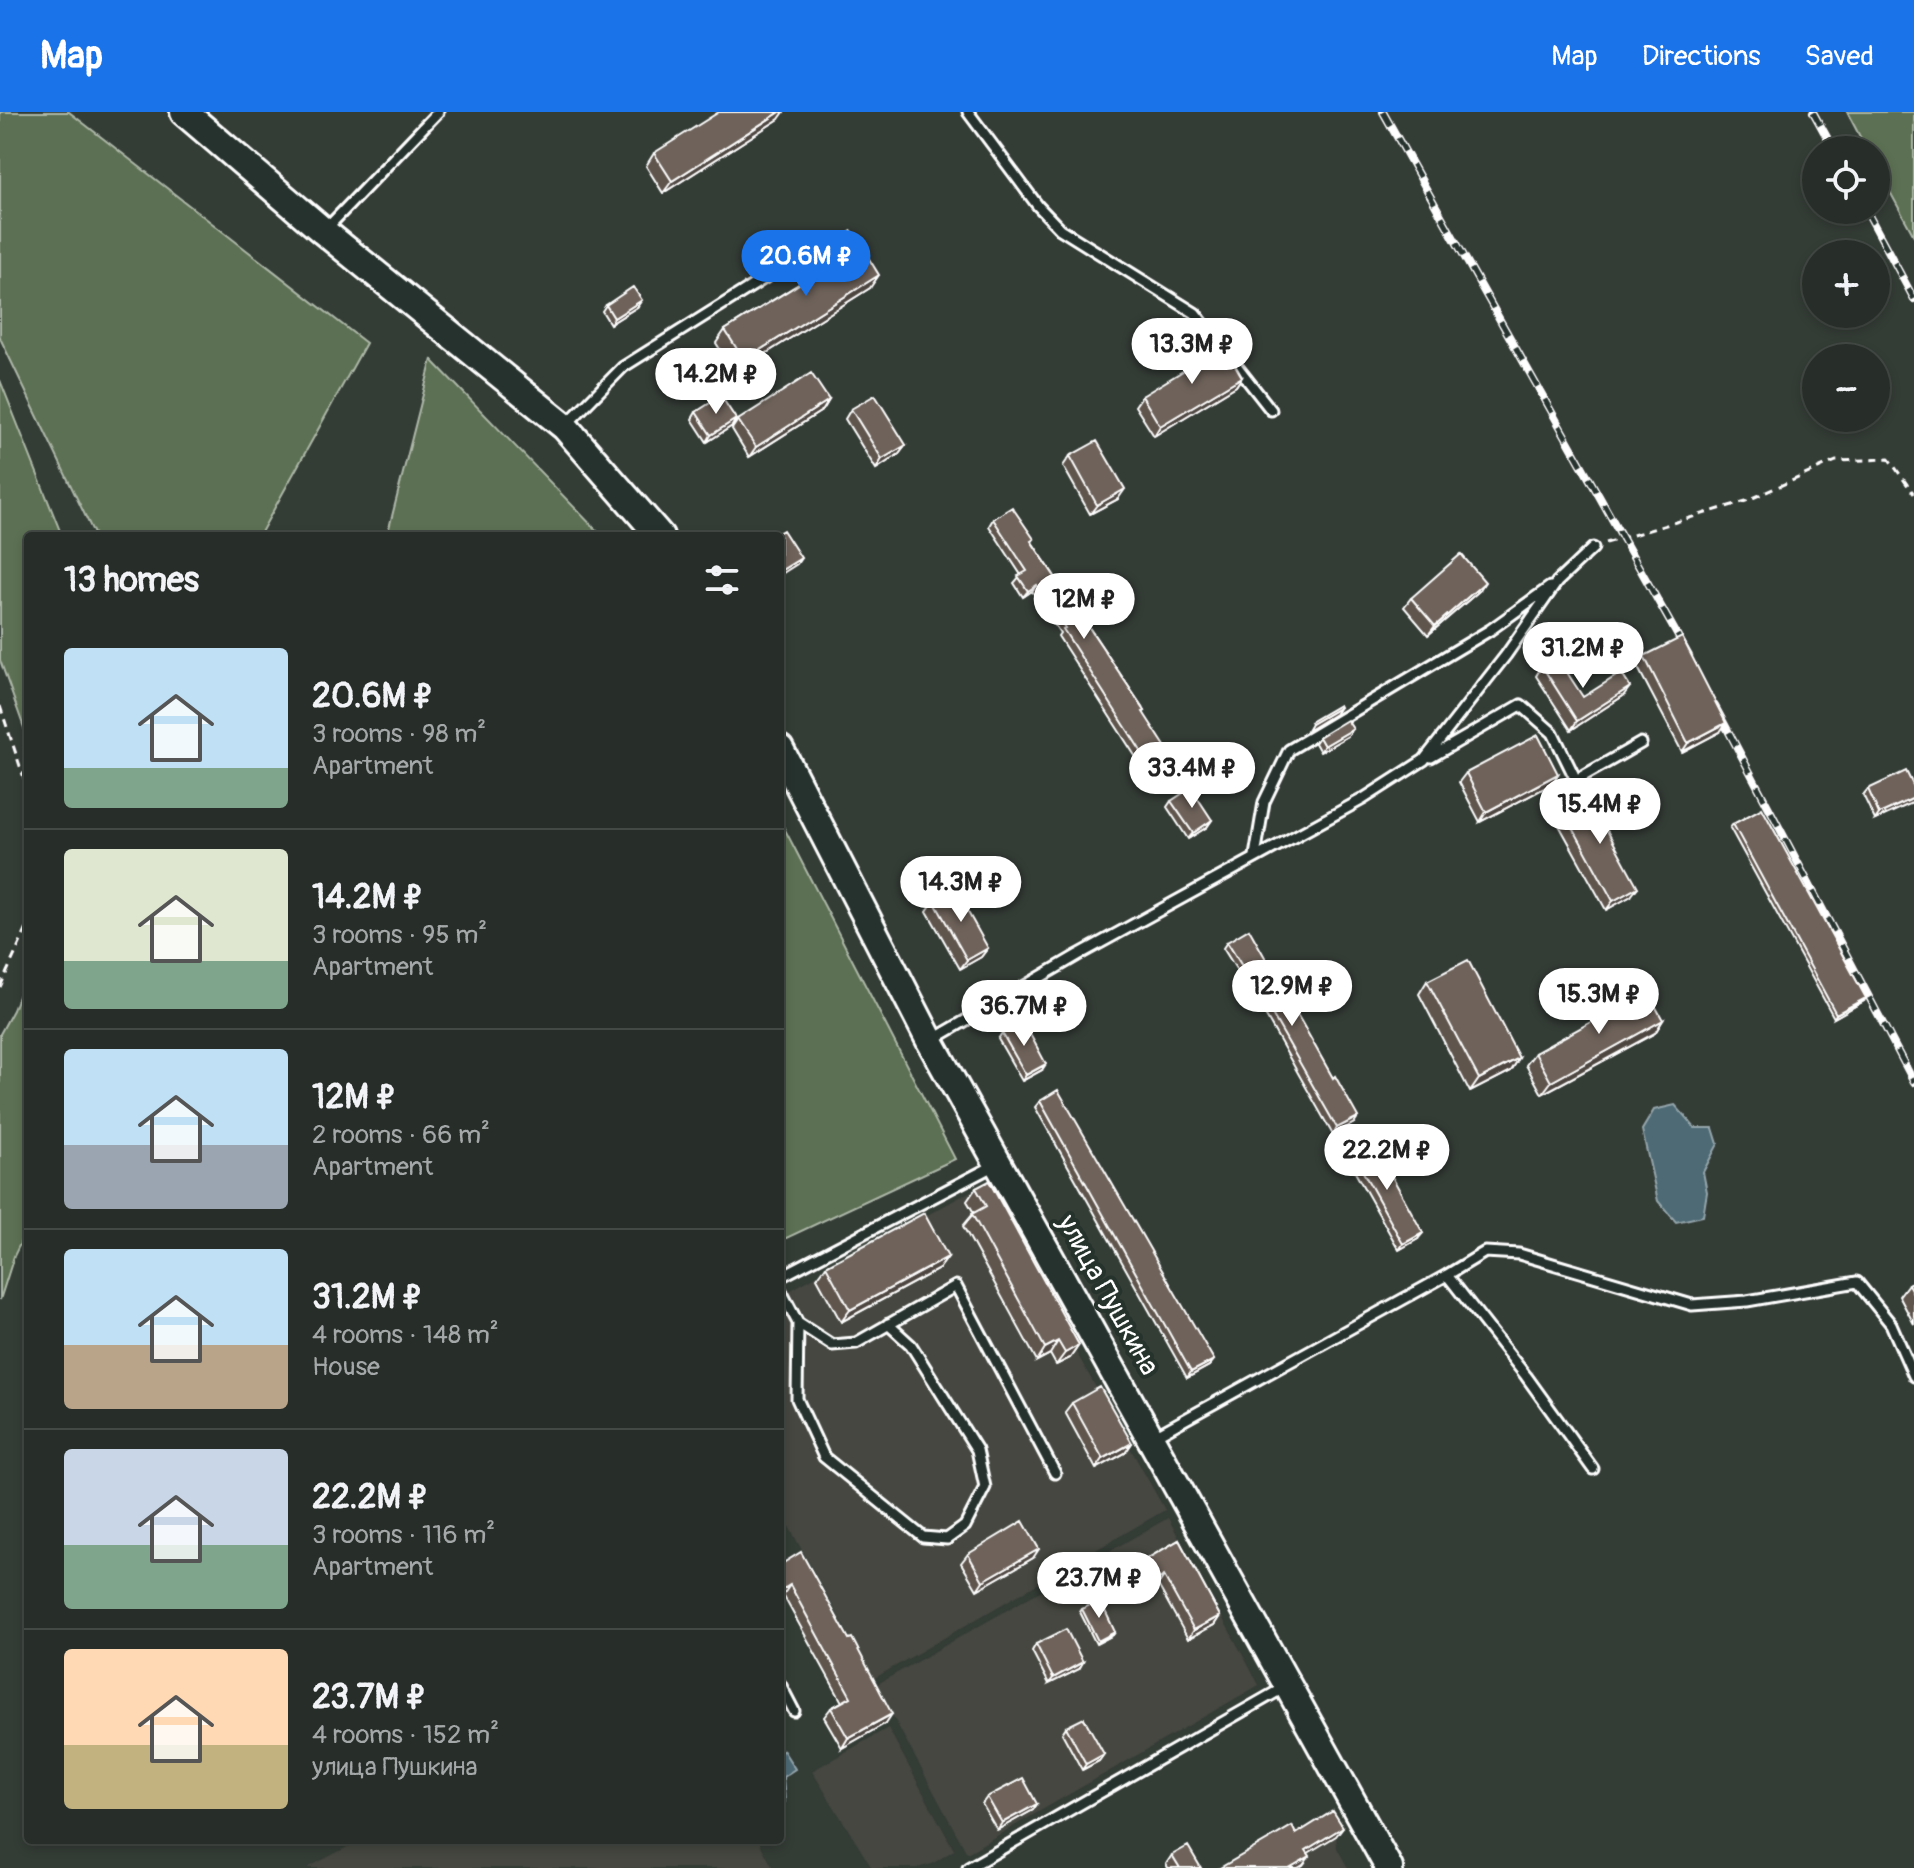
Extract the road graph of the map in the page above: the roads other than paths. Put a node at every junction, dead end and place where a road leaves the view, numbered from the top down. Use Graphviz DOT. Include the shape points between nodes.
graph roads {
  1 [pos="184,112"];
  2 [pos="438,112"];
  3 [pos="968,112"];
  4 [pos="323,231"];
  5 [pos="776,271"];
  6 [pos="1271,410"];
  7 [pos="565,427"];
  8 [pos="657,532"];
  9 [pos="1593,548"];
  10 [pos="1557,582"];
  11 [pos="1641,743"];
  12 [pos="784,757"];
  13 [pos="1424,760"];
  14 [pos="1255,856"];
  15 [pos="930,1041"];
  16 [pos="998,1164"];
  17 [pos="784,1275"];
  18 [pos="1447,1275"];
  19 [pos="784,1297"];
  20 [pos="798,1323"];
  21 [pos="888,1324"];
  22 [pos="1914,1376"];
  23 [pos="1150,1438"];
  24 [pos="1593,1469"];
  25 [pos="1055,1473"];
  26 [pos="1288,1686"];
  27 [pos="784,1692"];
  28 [pos="794,1711"];
  29 [pos="968,1868"];
  30 [pos="1389,1868"];
  1 -- 4 [label="main road"];
  2 -- 4 [label="lane"];
  3 -- 6 [label="lane" via="1060,229 1195,313"];
  4 -- 7 [label="main road"];
  5 -- 7 [label="lane" via="623,367"];
  7 -- 8 [label="main road"];
  9 -- 10 [label="lane"];
  10 -- 13 [label="lane"];
  10 -- 14 [label="lane" via="1490,630 1289,750 1264,802"];
  11 -- 13 [label="lane" via="1576,780 1553,733 1521,705"];
  12 -- 15 [label="main road, улица Пушкина"];
  13 -- 14 [label="lane"];
  14 -- 15 [label="lane"];
  15 -- 16 [label="main road, улица Пушкина"];
  16 -- 17 [label="lane"];
  16 -- 23 [label="main road, улица Пушкина"];
  18 -- 22 [label="lane" via="1485,1252 1519,1254 1692,1305 1857,1282 1891,1324"];
  18 -- 23 [label="lane"];
  18 -- 24 [label="lane"];
  19 -- 20 [label="lane"];
  20 -- 21 [label="lane" via="832,1345 856,1343"];
  20 -- 21 [label="lane" via="797,1399 824,1457 923,1537 947,1539 965,1526 985,1487 977,1450 911,1345"];
  21 -- 25 [label="lane" via="956,1286"];
  23 -- 26 [label="main road, улица Пушкина"];
  26 -- 29 [label="lane"];
  26 -- 30 [label="main road, улица Пушкина"];
  27 -- 28 [label="lane"];
}
